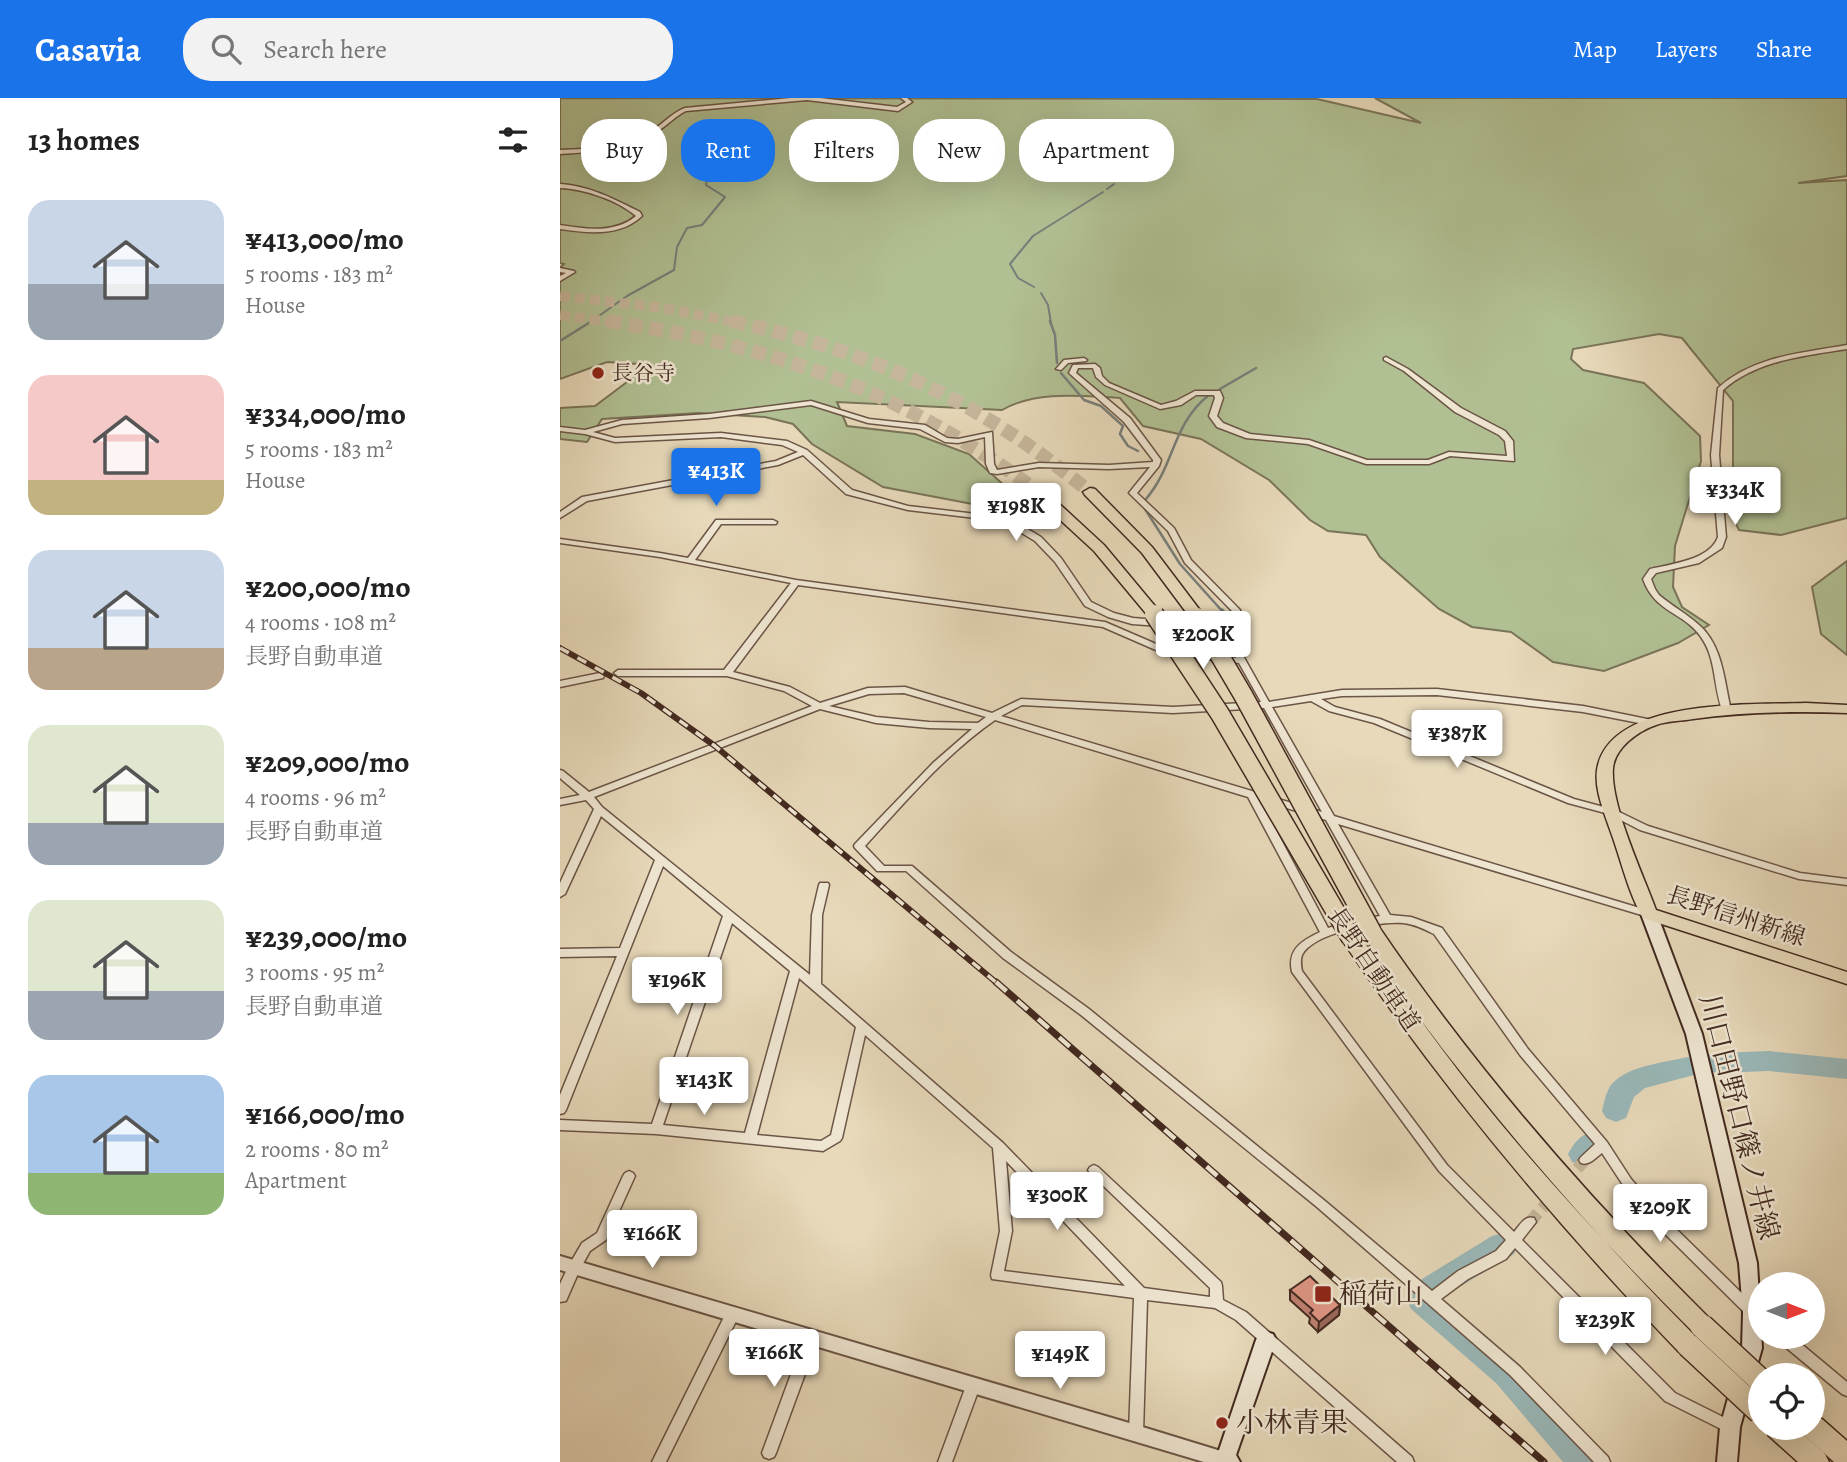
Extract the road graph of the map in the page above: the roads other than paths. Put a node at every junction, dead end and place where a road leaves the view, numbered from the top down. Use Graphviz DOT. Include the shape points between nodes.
graph roads {
  1 [pos="904,98"];
  2 [pos="560,152"];
  3 [pos="560,186"];
  4 [pos="560,227"];
  5 [pos="560,271"];
  6 [pos="560,279"];
  7 [pos="1847,346"];
  8 [pos="1386,359"];
  9 [pos="1097,368"];
  10 [pos="1059,369"];
  11 [pos="811,403"];
  12 [pos="730,407"];
  13 [pos="560,429"];
  14 [pos="585,432"];
  15 [pos="804,452"];
  16 [pos="1156,464"];
  17 [pos="1036,490"];
  18 [pos="1090,492"];
  19 [pos="560,516"];
  20 [pos="773,522"];
  21 [pos="560,541"];
  22 [pos="691,560"];
  23 [pos="796,582"];
  24 [pos="1221,628"];
  25 [pos="1241,661"];
  26 [pos="618,673"];
  27 [pos="727,673"];
  28 [pos="600,676"];
  29 [pos="560,684"];
  30 [pos="1313,698"];
  31 [pos="1265,705"];
  32 [pos="819,706"];
  33 [pos="1847,709"];
  34 [pos="1726,710"];
  35 [pos="995,716"];
  36 [pos="1648,722"];
  37 [pos="982,726"];
  38 [pos="560,773"];
  39 [pos="588,796"];
  40 [pos="1253,796"];
  41 [pos="560,802"];
  42 [pos="599,809"];
  43 [pos="1612,812"];
  44 [pos="1328,819"];
  45 [pos="661,859"];
  46 [pos="1847,882"];
  47 [pos="824,885"];
  48 [pos="560,894"];
  49 [pos="1650,914"];
  50 [pos="729,915"];
  51 [pos="1370,929"];
  52 [pos="1325,932"];
  53 [pos="624,952"];
  54 [pos="560,953"];
  55 [pos="796,970"];
  56 [pos="1847,978"];
  57 [pos="815,985"];
  58 [pos="862,1026"];
  59 [pos="560,1110"];
  60 [pos="560,1125"];
  61 [pos="656,1129"];
  62 [pos="750,1137"];
  63 [pos="1603,1145"];
  64 [pos="999,1146"];
  65 [pos="1585,1160"];
  66 [pos="1094,1170"];
  67 [pos="629,1176"];
  68 [pos="1530,1222"];
  69 [pos="1514,1241"];
  70 [pos="567,1265"];
  71 [pos="1749,1272"];
  72 [pos="1141,1294"];
  73 [pos="561,1297"];
  74 [pos="1431,1298"];
  75 [pos="1217,1303"];
  76 [pos="1748,1307"];
  77 [pos="733,1314"];
  78 [pos="1695,1335"];
  79 [pos="812,1336"];
  80 [pos="1266,1340"];
  81 [pos="1752,1349"];
  82 [pos="1797,1349"];
  83 [pos="1748,1372"];
  84 [pos="973,1385"];
  85 [pos="1847,1390"];
  86 [pos="1748,1398"];
  87 [pos="1730,1427"];
  88 [pos="1136,1433"];
  89 [pos="1825,1438"];
  90 [pos="1791,1440"];
  91 [pos="769,1453"];
  92 [pos="1847,1457"];
  93 [pos="1226,1461"];
  94 [pos="659,1462"];
  95 [pos="945,1462"];
  96 [pos="1407,1462"];
  97 [pos="1603,1462"];
  98 [pos="1727,1462"];
  99 [pos="1816,1462"];
  1 -- 2 [label="street" via="908,105 898,109 807,98 685,110 632,142 597,151"];
  3 -- 4 [label="street" via="604,195 639,216 618,228 583,231"];
  5 -- 6 [label="street" via="572,271"];
  7 -- 34 [label="street" via="1768,363 1720,389 1715,455 1719,546 1696,561 1653,571 1647,579 1656,596 1705,636 1719,666"];
  8 -- 9 [label="street" via="1458,410 1502,433 1509,441 1511,459 1449,454 1429,462 1360,461 1309,442 1249,436 1220,425 1213,416 1217,393 1195,393 1160,407 1107,384"];
  9 -- 10 [label="street" via="1095,362 1085,360 1066,361"];
  9 -- 16 [label="street" via="1074,366 1072,373 1127,421"];
  11 -- 12 [label="street" via="793,398"];
  11 -- 14 [label="street" via="622,422"];
  11 -- 16 [label="street" via="868,421 922,426 945,440 989,435 990,464 997,472 1040,465"];
  13 -- 14 [label="street"];
  14 -- 15 [label="street" via="620,440 721,435 784,443"];
  15 -- 19 [label="street" via="778,463 585,499"];
  15 -- 24 [label="street" via="849,492 866,498 985,517 1018,527 1058,560 1088,604 1111,615"];
  16 -- 24 [label="street" via="1133,493 1171,530 1188,561 1236,610"];
  17 -- 51 [label="highway, 長野自動車道, bridge" via="1099,548 1154,614"];
  18 -- 51 [label="highway, 長野自動車道, bridge" via="1147,550 1197,617"];
  20 -- 22 [label="street" via="719,522"];
  21 -- 22 [label="street"];
  22 -- 23 [label="street"];
  23 -- 25 [label="street" via="1105,625 1168,652"];
  23 -- 27 [label="street"];
  24 -- 25 [label="street"];
  25 -- 31 [label="street"];
  26 -- 27 [label="street"];
  27 -- 32 [label="street" via="787,688"];
  28 -- 29 [label="street"];
  30 -- 31 [label="street"];
  30 -- 36 [label="street" via="1342,693 1437,692 1583,709"];
  30 -- 43 [label="street" via="1571,801"];
  31 -- 35 [label="street" via="1173,710 1035,701 1009,706"];
  31 -- 44 [label="street"];
  32 -- 35 [label="street" via="868,691 896,690"];
  32 -- 37 [label="street" via="876,720"];
  32 -- 39 [label="street"];
  33 -- 34 [label="main road, 長野信州新線"];
  34 -- 36 [label="main road, 長野信州新線"];
  35 -- 37 [label="street"];
  35 -- 40 [label="street"];
  36 -- 43 [label="main road, 長野信州新線" via="1629,732 1609,753 1605,766"];
  37 -- 74 [label="street" via="859,846 881,869 908,868 1007,955 1216,1116"];
  38 -- 39 [label="street"];
  39 -- 41 [label="street"];
  39 -- 42 [label="street"];
  40 -- 44 [label="street"];
  40 -- 52 [label="street"];
  42 -- 45 [label="street"];
  42 -- 48 [label="street"];
  43 -- 46 [label="street" via="1644,828 1798,876"];
  43 -- 49 [label="main road, 長野信州新線"];
  44 -- 49 [label="street"];
  44 -- 51 [label="street"];
  45 -- 50 [label="street"];
  45 -- 53 [label="street"];
  47 -- 57 [label="street" via="817,915"];
  49 -- 56 [label="main road, 長野信州新線"];
  49 -- 71 [label="main road, 川口田野口篠ノ井線" via="1694,1034"];
  50 -- 55 [label="street"];
  50 -- 61 [label="street"];
  51 -- 52 [label="street"];
  51 -- 63 [label="street" via="1415,921 1438,931 1524,1052"];
  51 -- 78 [label="highway, 長野自動車道" via="1416,1032 1511,1154 1596,1250"];
  52 -- 69 [label="street" via="1301,948 1296,956 1297,972 1443,1168"];
  53 -- 54 [label="street"];
  53 -- 59 [label="street"];
  55 -- 57 [label="street"];
  55 -- 62 [label="street"];
  57 -- 58 [label="street"];
  58 -- 62 [label="street" via="836,1138 824,1146"];
  58 -- 64 [label="street"];
  60 -- 61 [label="street"];
  61 -- 62 [label="street"];
  63 -- 65 [label="street"];
  63 -- 76 [label="street" via="1665,1226"];
  64 -- 72 [label="street"];
  64 -- 72 [label="street" via="1006,1231 997,1275"];
  66 -- 75 [label="street" via="1216,1286"];
  67 -- 70 [label="street" via="602,1236"];
  68 -- 69 [label="street"];
  69 -- 74 [label="street" via="1501,1255"];
  69 -- 87 [label="street" via="1670,1397"];
  70 -- 73 [label="street"];
  70 -- 77 [label="street"];
  72 -- 75 [label="street"];
  72 -- 88 [label="street"];
  74 -- 97 [label="street" via="1514,1371"];
  75 -- 80 [label="street" via="1241,1316"];
  77 -- 79 [label="street"];
  77 -- 94 [label="street"];
  78 -- 83 [label="highway, 長野自動車道, bridge"];
  78 -- 86 [label="highway, 長野自動車道, bridge"];
  79 -- 84 [label="street"];
  79 -- 91 [label="street"];
  80 -- 93 [label="main road"];
  80 -- 96 [label="street"];
  81 -- 87 [label="main road, 川口田野口篠ノ井線"];
  82 -- 85 [label="street"];
  84 -- 88 [label="street"];
  84 -- 95 [label="street"];
  87 -- 98 [label="main road, 川口田野口篠ノ井線"];
  88 -- 93 [label="street"];
  89 -- 92 [label="highway"];
  90 -- 99 [label="highway"];
}
